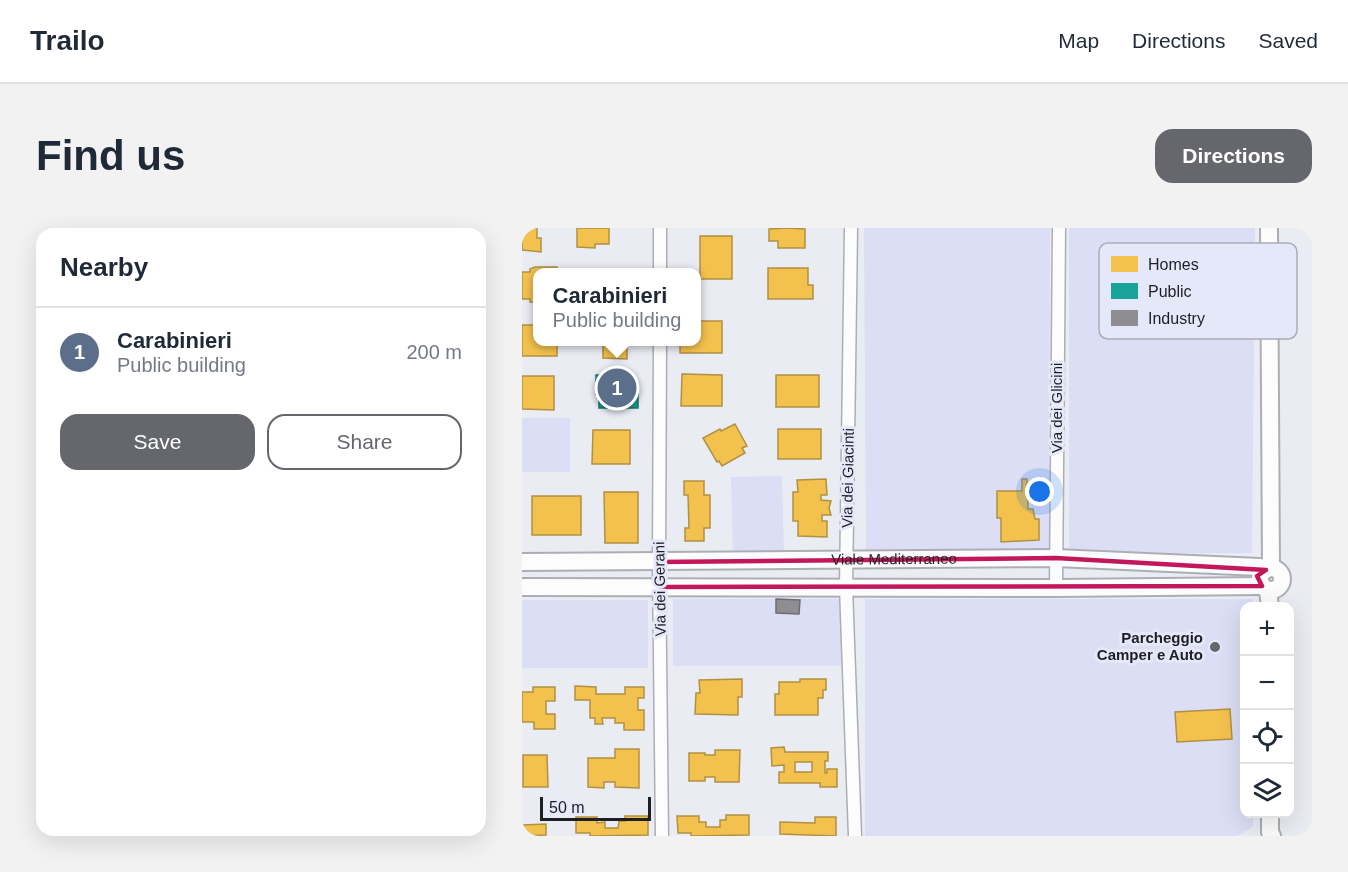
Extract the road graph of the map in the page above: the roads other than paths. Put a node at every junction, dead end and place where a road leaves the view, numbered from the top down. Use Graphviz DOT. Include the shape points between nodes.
graph roads {
  1 [pos="660,228"];
  2 [pos="851,228"];
  3 [pos="1059,228"];
  4 [pos="1269,228"];
  5 [pos="1269,243"];
  6 [pos="660,268"];
  7 [pos="1268,339"];
  8 [pos="660,346"];
  9 [pos="1056,558"];
  10 [pos="847,560"];
  11 [pos="522,562"];
  12 [pos="659,562"];
  13 [pos="1267,584"];
  14 [pos="522,587"];
  15 [pos="660,587"];
  16 [pos="846,587"];
  17 [pos="1056,588"];
  18 [pos="1270,818"];
  19 [pos="1268,835"];
  20 [pos="662,836"];
  21 [pos="855,836"];
  1 -- 6 [label="street"];
  2 -- 10 [label="street, Via dei Giacinti"];
  3 -- 9 [label="street, Via dei Glicini"];
  4 -- 5 [label="street"];
  7 -- 13 [label="street"];
  8 -- 12 [label="street, Via dei Gerani"];
  9 -- 10 [label="street, Viale Mediterraneo"];
  9 -- 13 [label="street, Viale Mediterraneo" via="1260,567"];
  9 -- 17 [label="street, Via dei Glicini"];
  10 -- 12 [label="street, Viale Mediterraneo"];
  10 -- 16 [label="street, Via dei Giacinti"];
  11 -- 12 [label="street, Viale Mediterraneo"];
  12 -- 15 [label="street, Via dei Gerani"];
  13 -- 17 [label="street, Viale Mediterraneo"];
  14 -- 15 [label="street, Viale Mediterraneo"];
  15 -- 16 [label="street, Viale Mediterraneo"];
  15 -- 20 [label="street, Via dei Gerani"];
  16 -- 17 [label="street, Viale Mediterraneo"];
  16 -- 21 [label="street, Via dei Giacinti"];
  18 -- 19 [label="street"];
}
